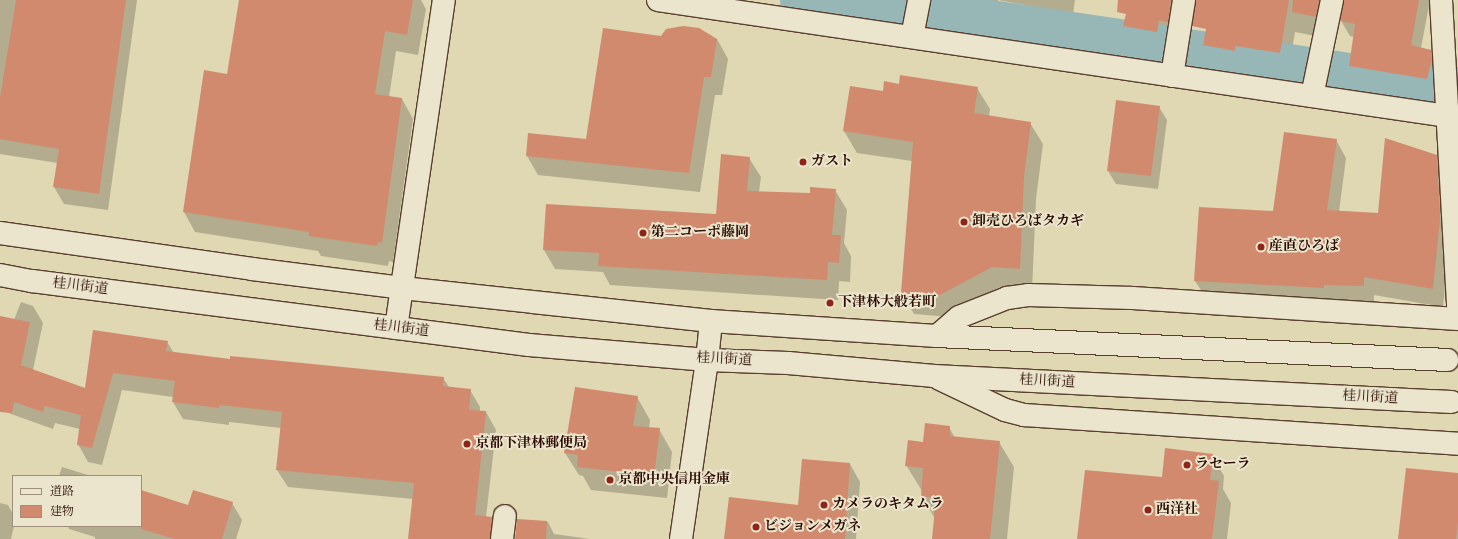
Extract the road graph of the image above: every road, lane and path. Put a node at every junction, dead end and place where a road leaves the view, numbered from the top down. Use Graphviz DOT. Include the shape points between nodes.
graph roads {
  1 [pos="444,0"];
  2 [pos="658,0"];
  3 [pos="919,0"];
  4 [pos="1184,0"];
  5 [pos="1332,0"];
  6 [pos="1441,0"];
  7 [pos="778,9"];
  8 [pos="912,37"];
  9 [pos="1172,76"];
  10 [pos="1312,96"];
  11 [pos="1447,115"];
  12 [pos="0,233"];
  13 [pos="1457,271"];
  14 [pos="0,276"];
  15 [pos="402,288"];
  16 [pos="1458,308"];
  17 [pos="1458,319"];
  18 [pos="711,321"];
  19 [pos="396,328"];
  20 [pos="937,336"];
  21 [pos="707,360"];
  22 [pos="1447,360"];
  23 [pos="934,376"];
  24 [pos="1451,402"];
  25 [pos="1458,444"];
  26 [pos="505,516"];
  27 [pos="502,539"];
  28 [pos="681,539"];
  1 -- 15 [label="street"];
  2 -- 7 [label="street"];
  3 -- 8 [label="street"];
  4 -- 9 [label="street"];
  5 -- 10 [label="street"];
  6 -- 11 [label="street"];
  7 -- 8 [label="street"];
  8 -- 9 [label="street"];
  9 -- 10 [label="street"];
  10 -- 11 [label="street"];
  11 -- 13 [label="street"];
  12 -- 15 [label="street"];
  13 -- 16 [label="street"];
  14 -- 19 [label="street, 桂川街道"];
  15 -- 18 [label="street"];
  15 -- 19 [label="street"];
  17 -- 20 [label="street" via="1124,298 1028,295 1007,298 959,318"];
  18 -- 20 [label="street"];
  18 -- 21 [label="street"];
  19 -- 21 [label="street, 桂川街道" via="529,345"];
  20 -- 22 [label="street"];
  21 -- 23 [label="street, 桂川街道" via="788,362"];
  21 -- 28 [label="street"];
  23 -- 24 [label="street, 桂川街道"];
  23 -- 25 [label="street" via="968,394 1024,415"];
  26 -- 27 [label="street"];
}
